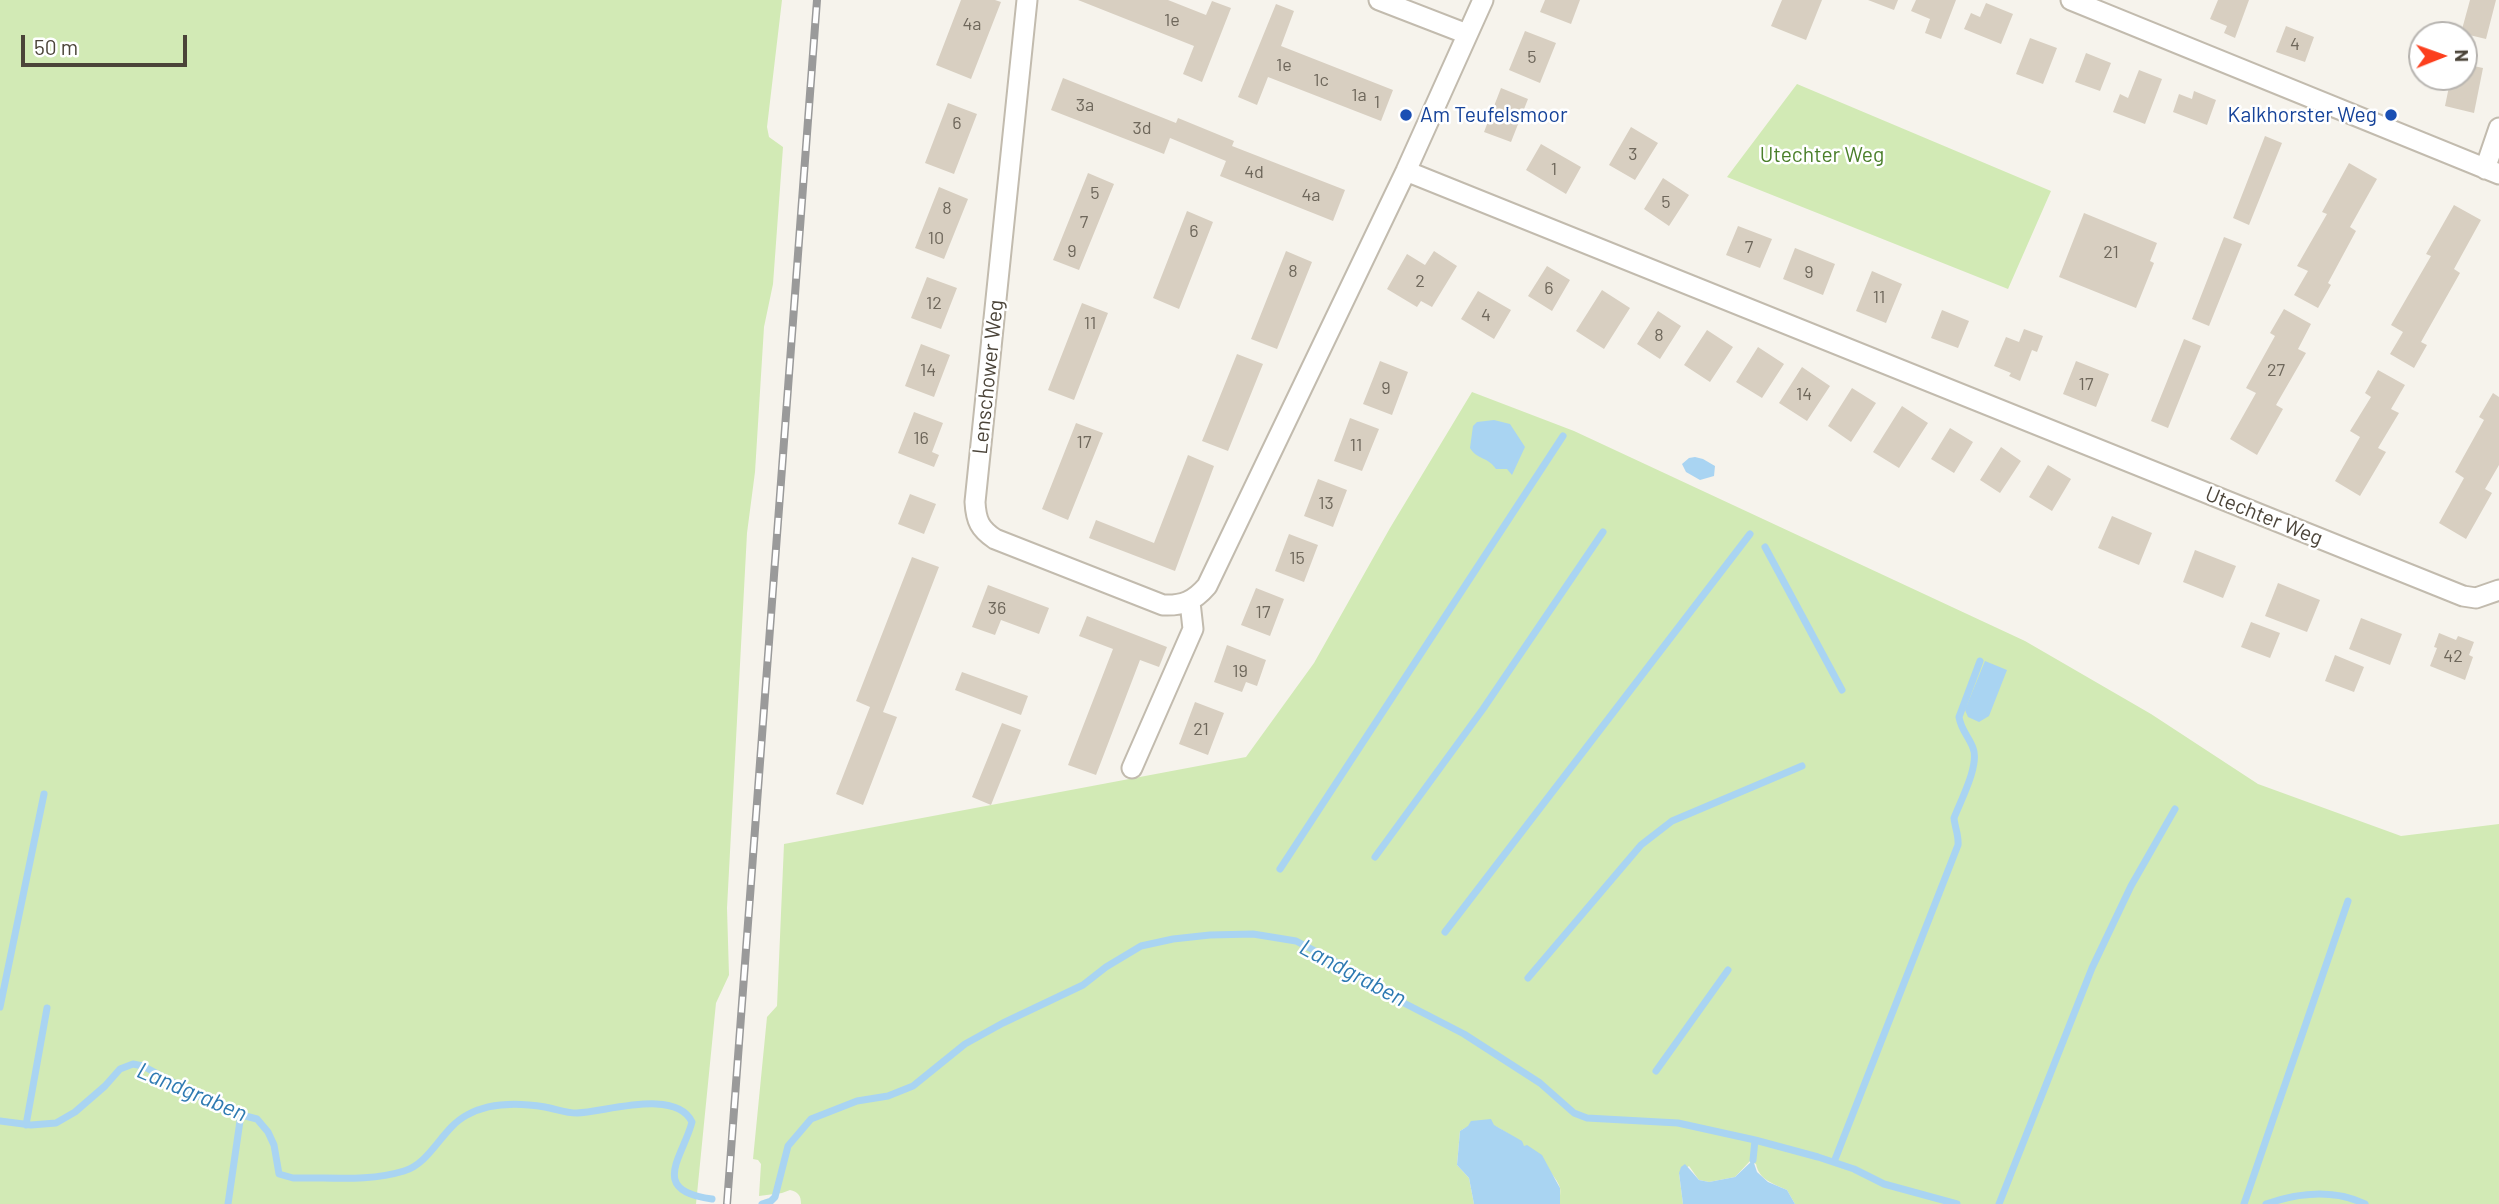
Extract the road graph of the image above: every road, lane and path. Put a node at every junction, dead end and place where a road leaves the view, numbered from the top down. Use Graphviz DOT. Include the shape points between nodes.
graph roads {
  1 [pos="1027,0"];
  2 [pos="1379,0"];
  3 [pos="1483,0"];
  4 [pos="2071,0"];
  5 [pos="2107,6"];
  6 [pos="1467,34"];
  7 [pos="2499,128"];
  8 [pos="1406,172"];
  9 [pos="2492,172"];
  10 [pos="2499,590"];
  11 [pos="1190,602"];
  12 [pos="1132,768"];
  1 -- 11 [label="street, Lenschower Weg" via="975,502 977,523 995,539 1163,605"];
  2 -- 6 [label="street"];
  3 -- 6 [label="street"];
  4 -- 5 [label="street"];
  5 -- 9 [label="street"];
  6 -- 8 [label="street"];
  7 -- 9 [label="street"];
  8 -- 10 [label="street, Utechter Weg" via="2463,596 2476,598"];
  8 -- 11 [label="street" via="1207,586"];
  11 -- 12 [label="street" via="1193,629"];
}
